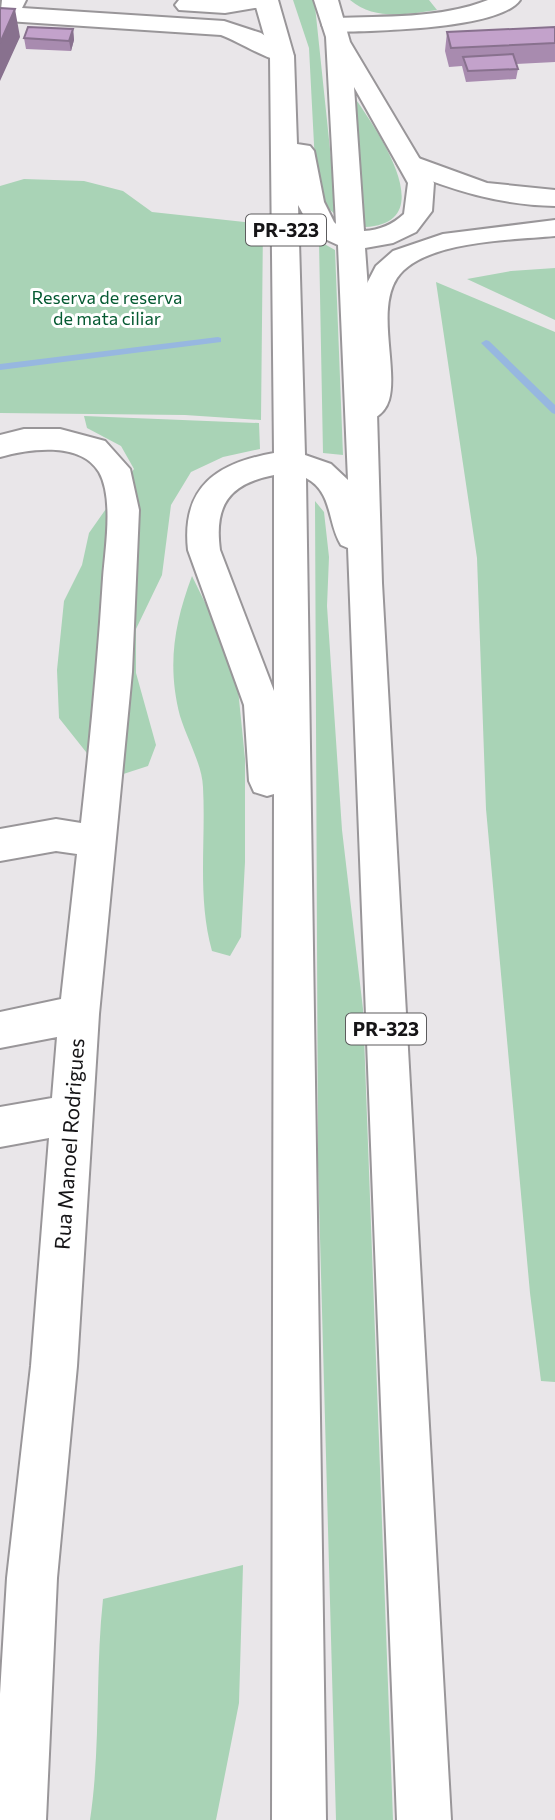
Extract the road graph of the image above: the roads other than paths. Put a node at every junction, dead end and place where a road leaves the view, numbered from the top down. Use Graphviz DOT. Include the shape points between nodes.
graph roads {
  1 [pos="14,0"];
  2 [pos="86,0"];
  3 [pos="265,0"];
  4 [pos="326,0"];
  5 [pos="508,0"];
  6 [pos="336,31"];
  7 [pos="282,56"];
  8 [pos="410,163"];
  9 [pos="555,198"];
  10 [pos="555,228"];
  11 [pos="353,238"];
  12 [pos="362,413"];
  13 [pos="0,446"];
  14 [pos="290,463"];
  15 [pos="365,583"];
  16 [pos="99,841"];
  17 [pos="0,845"];
  18 [pos="291,905"];
  19 [pos="79,1014"];
  20 [pos="0,1030"];
  21 [pos="71,1114"];
  22 [pos="0,1127"];
  23 [pos="298,1753"];
  24 [pos="19,1820"];
  25 [pos="279,1820"];
  26 [pos="299,1820"];
  27 [pos="424,1820"];
  1 -- 7 [label="main road" via="7,14 225,27"];
  2 -- 3 [label="main road" via="206,6"];
  3 -- 7 [label="main road, PR-323"];
  4 -- 6 [label="main road, PR-323"];
  5 -- 6 [label="main road" via="488,10"];
  6 -- 8 [label="main road"];
  6 -- 11 [label="main road, PR-323"];
  7 -- 11 [label="main road" via="316,216 332,234"];
  7 -- 14 [label="main road, PR-323"];
  8 -- 9 [label="main road" via="453,182 512,198"];
  8 -- 11 [label="main road" via="421,183 421,206 414,219 393,235"];
  10 -- 12 [label="main road" via="452,240 397,259 377,289 374,400"];
  11 -- 12 [label="main road, PR-323"];
  12 -- 15 [label="main road, PR-323"];
  13 -- 16 [label="main road, Rua Manoel Rodrigues" via="23,440 60,440 94,449 114,469 123,510 123,555"];
  14 -- 15 [label="main road" via="316,468 340,493"];
  14 -- 18 [label="main road, PR-323"];
  14 -- 18 [label="main road" via="240,472 217,489 200,528 262,705 273,874"];
  15 -- 27 [label="main road, PR-323"];
  16 -- 17 [label="main road" via="56,835"];
  16 -- 19 [label="main road, Rua Manoel Rodrigues"];
  18 -- 23 [label="main road, PR-323"];
  19 -- 20 [label="main road"];
  19 -- 21 [label="main road, Rua Manoel Rodrigues"];
  21 -- 22 [label="main road"];
  21 -- 24 [label="main road, Rua Manoel Rodrigues" via="54,1366 32,1578"];
  23 -- 25 [label="main road"];
  23 -- 26 [label="main road, PR-323"];
}
